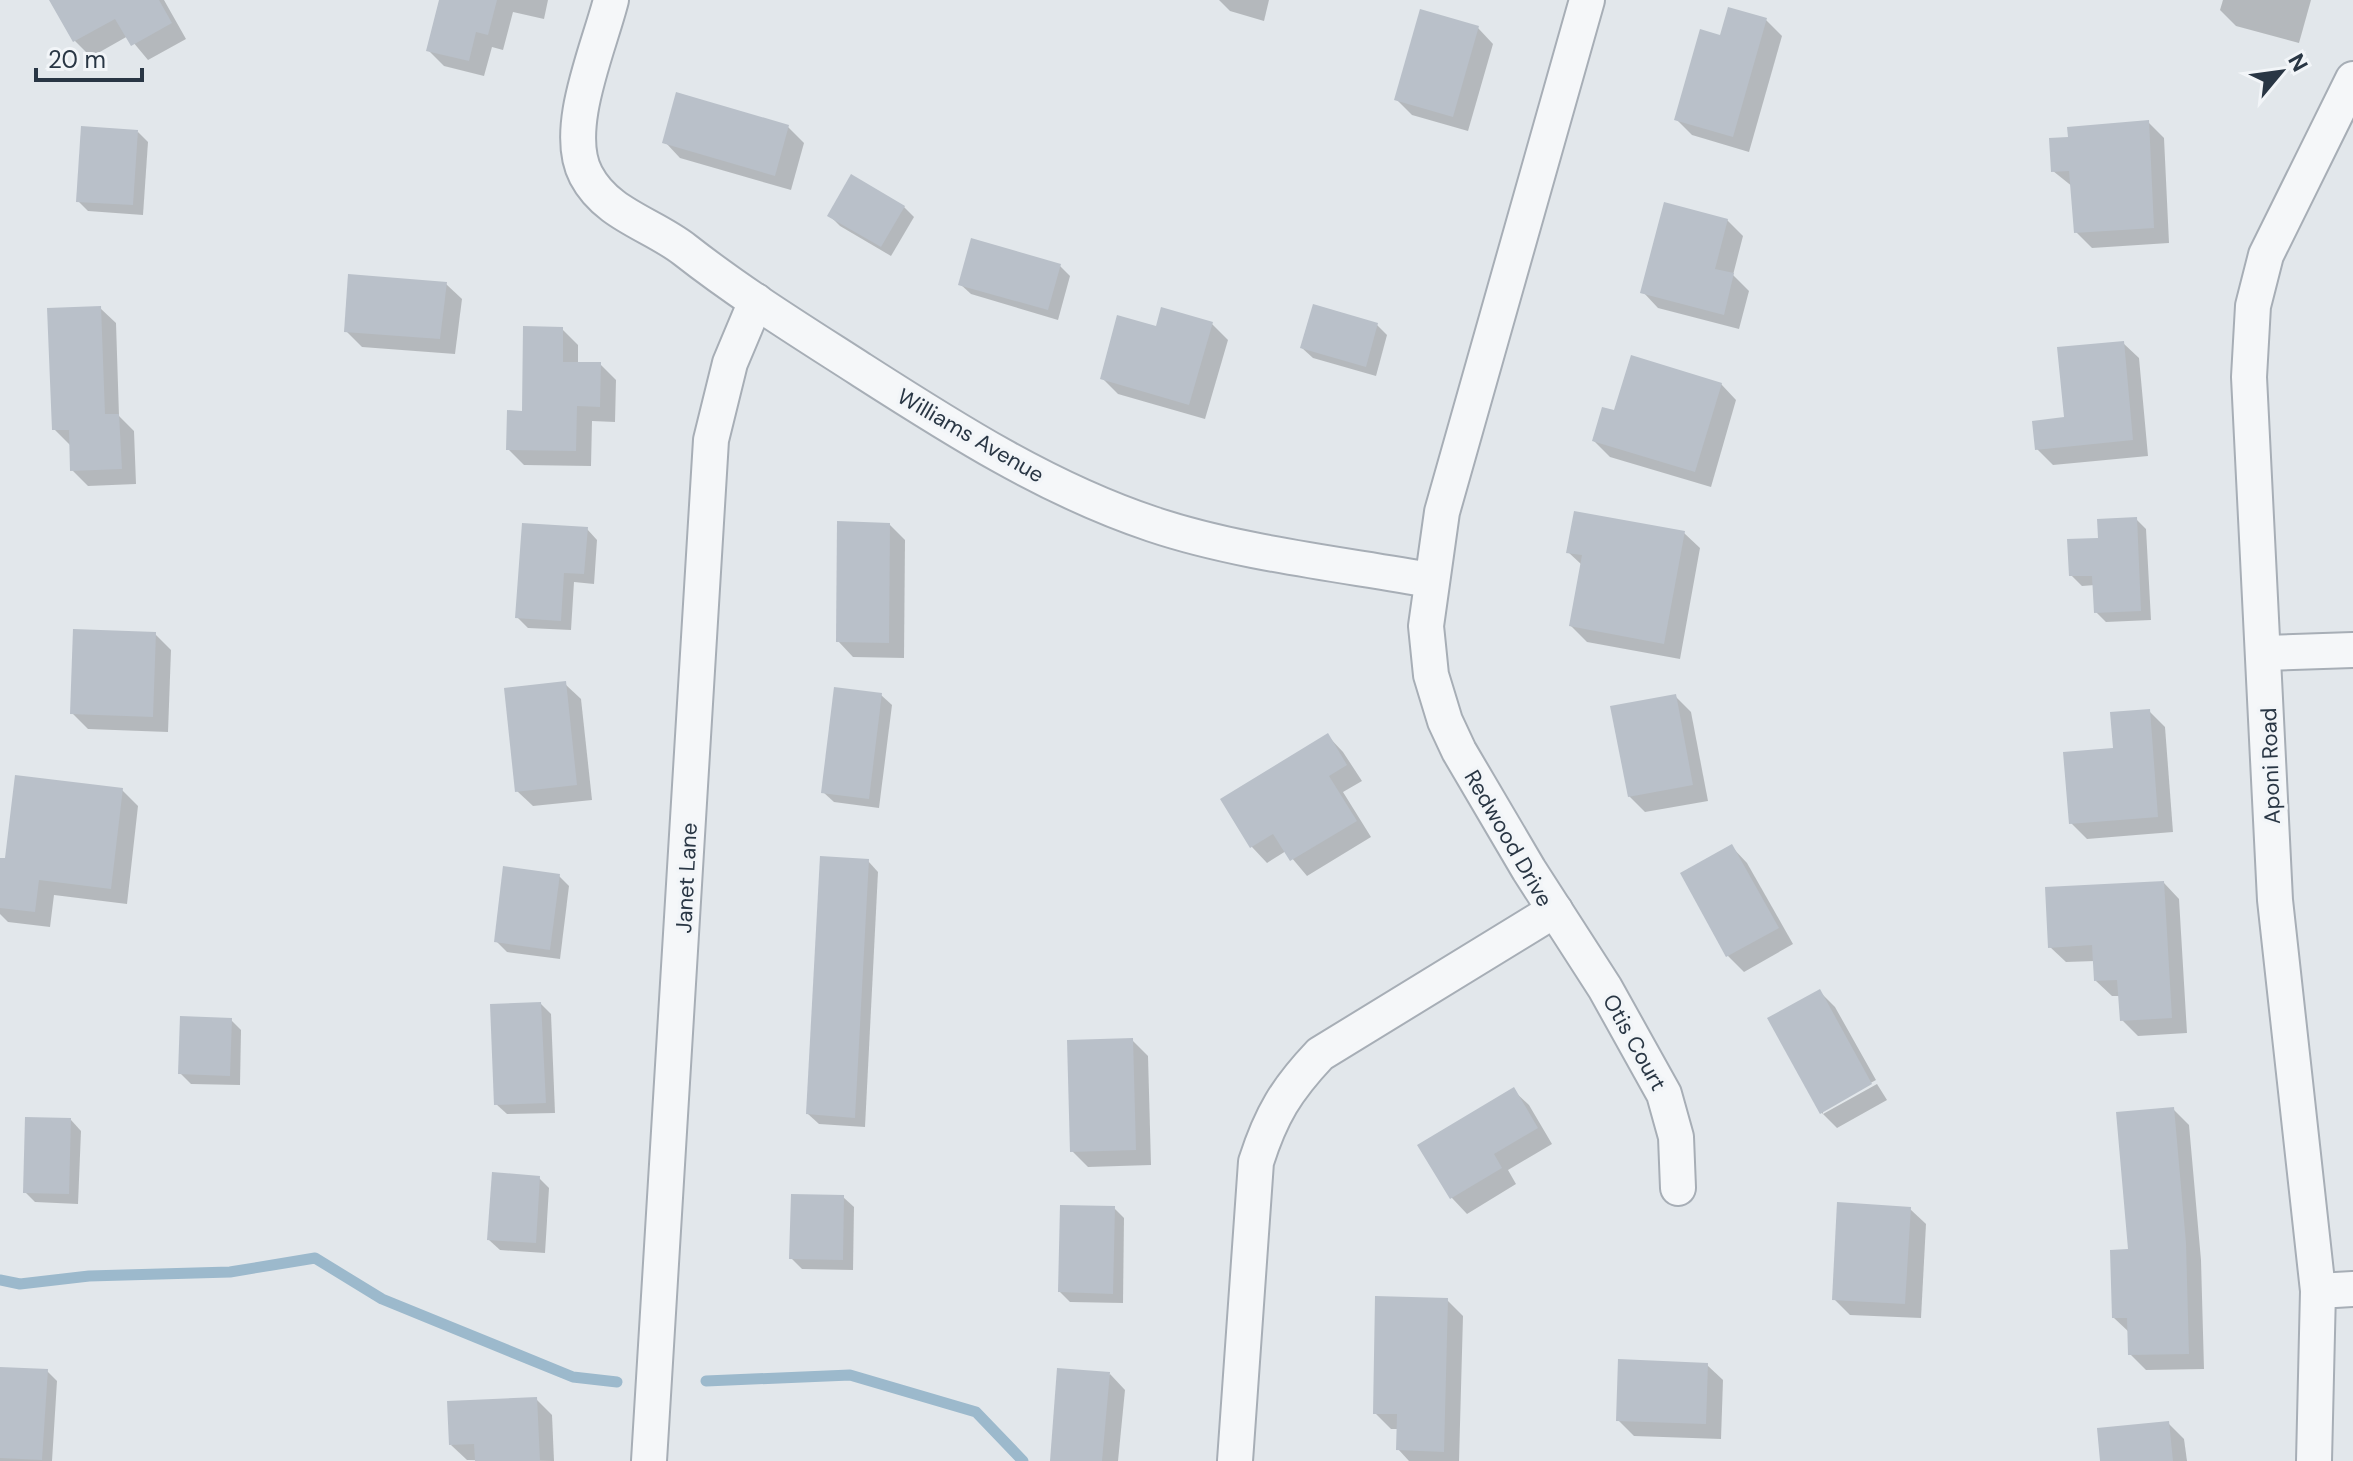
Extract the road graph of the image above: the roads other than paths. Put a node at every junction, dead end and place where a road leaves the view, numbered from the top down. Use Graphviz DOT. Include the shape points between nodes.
graph roads {
  1 [pos="611,0"];
  2 [pos="1587,0"];
  3 [pos="2350,84"];
  4 [pos="756,301"];
  5 [pos="1430,580"];
  6 [pos="2353,650"];
  7 [pos="2265,653"];
  8 [pos="1555,910"];
  9 [pos="1678,1188"];
  10 [pos="2353,1289"];
  11 [pos="2318,1291"];
  12 [pos="649,1461"];
  13 [pos="1235,1461"];
  14 [pos="2314,1461"];
  1 -- 4 [label="street, Williams Avenue" via="576,128 579,157 593,186 617,211 670,239"];
  2 -- 5 [label="street, Redwood Drive" via="1442,512"];
  3 -- 7 [label="street, Aponi Road" via="2278,226 2253,306 2249,377"];
  4 -- 5 [label="street, Williams Avenue" via="941,421 1077,496 1155,525"];
  4 -- 12 [label="street, Janet Lane" via="730,363 711,440"];
  5 -- 8 [label="street, Redwood Drive" via="1426,626 1431,675 1445,721"];
  6 -- 7 [label="street"];
  7 -- 11 [label="street, Aponi Road" via="2275,900"];
  8 -- 9 [label="street, Otis Court" via="1664,1094 1676,1137"];
  8 -- 13 [label="street, Redwood Drive" via="1320,1054 1291,1085 1269,1121 1256,1162"];
  10 -- 11 [label="street"];
  11 -- 14 [label="street, Aponi Road"];
}
